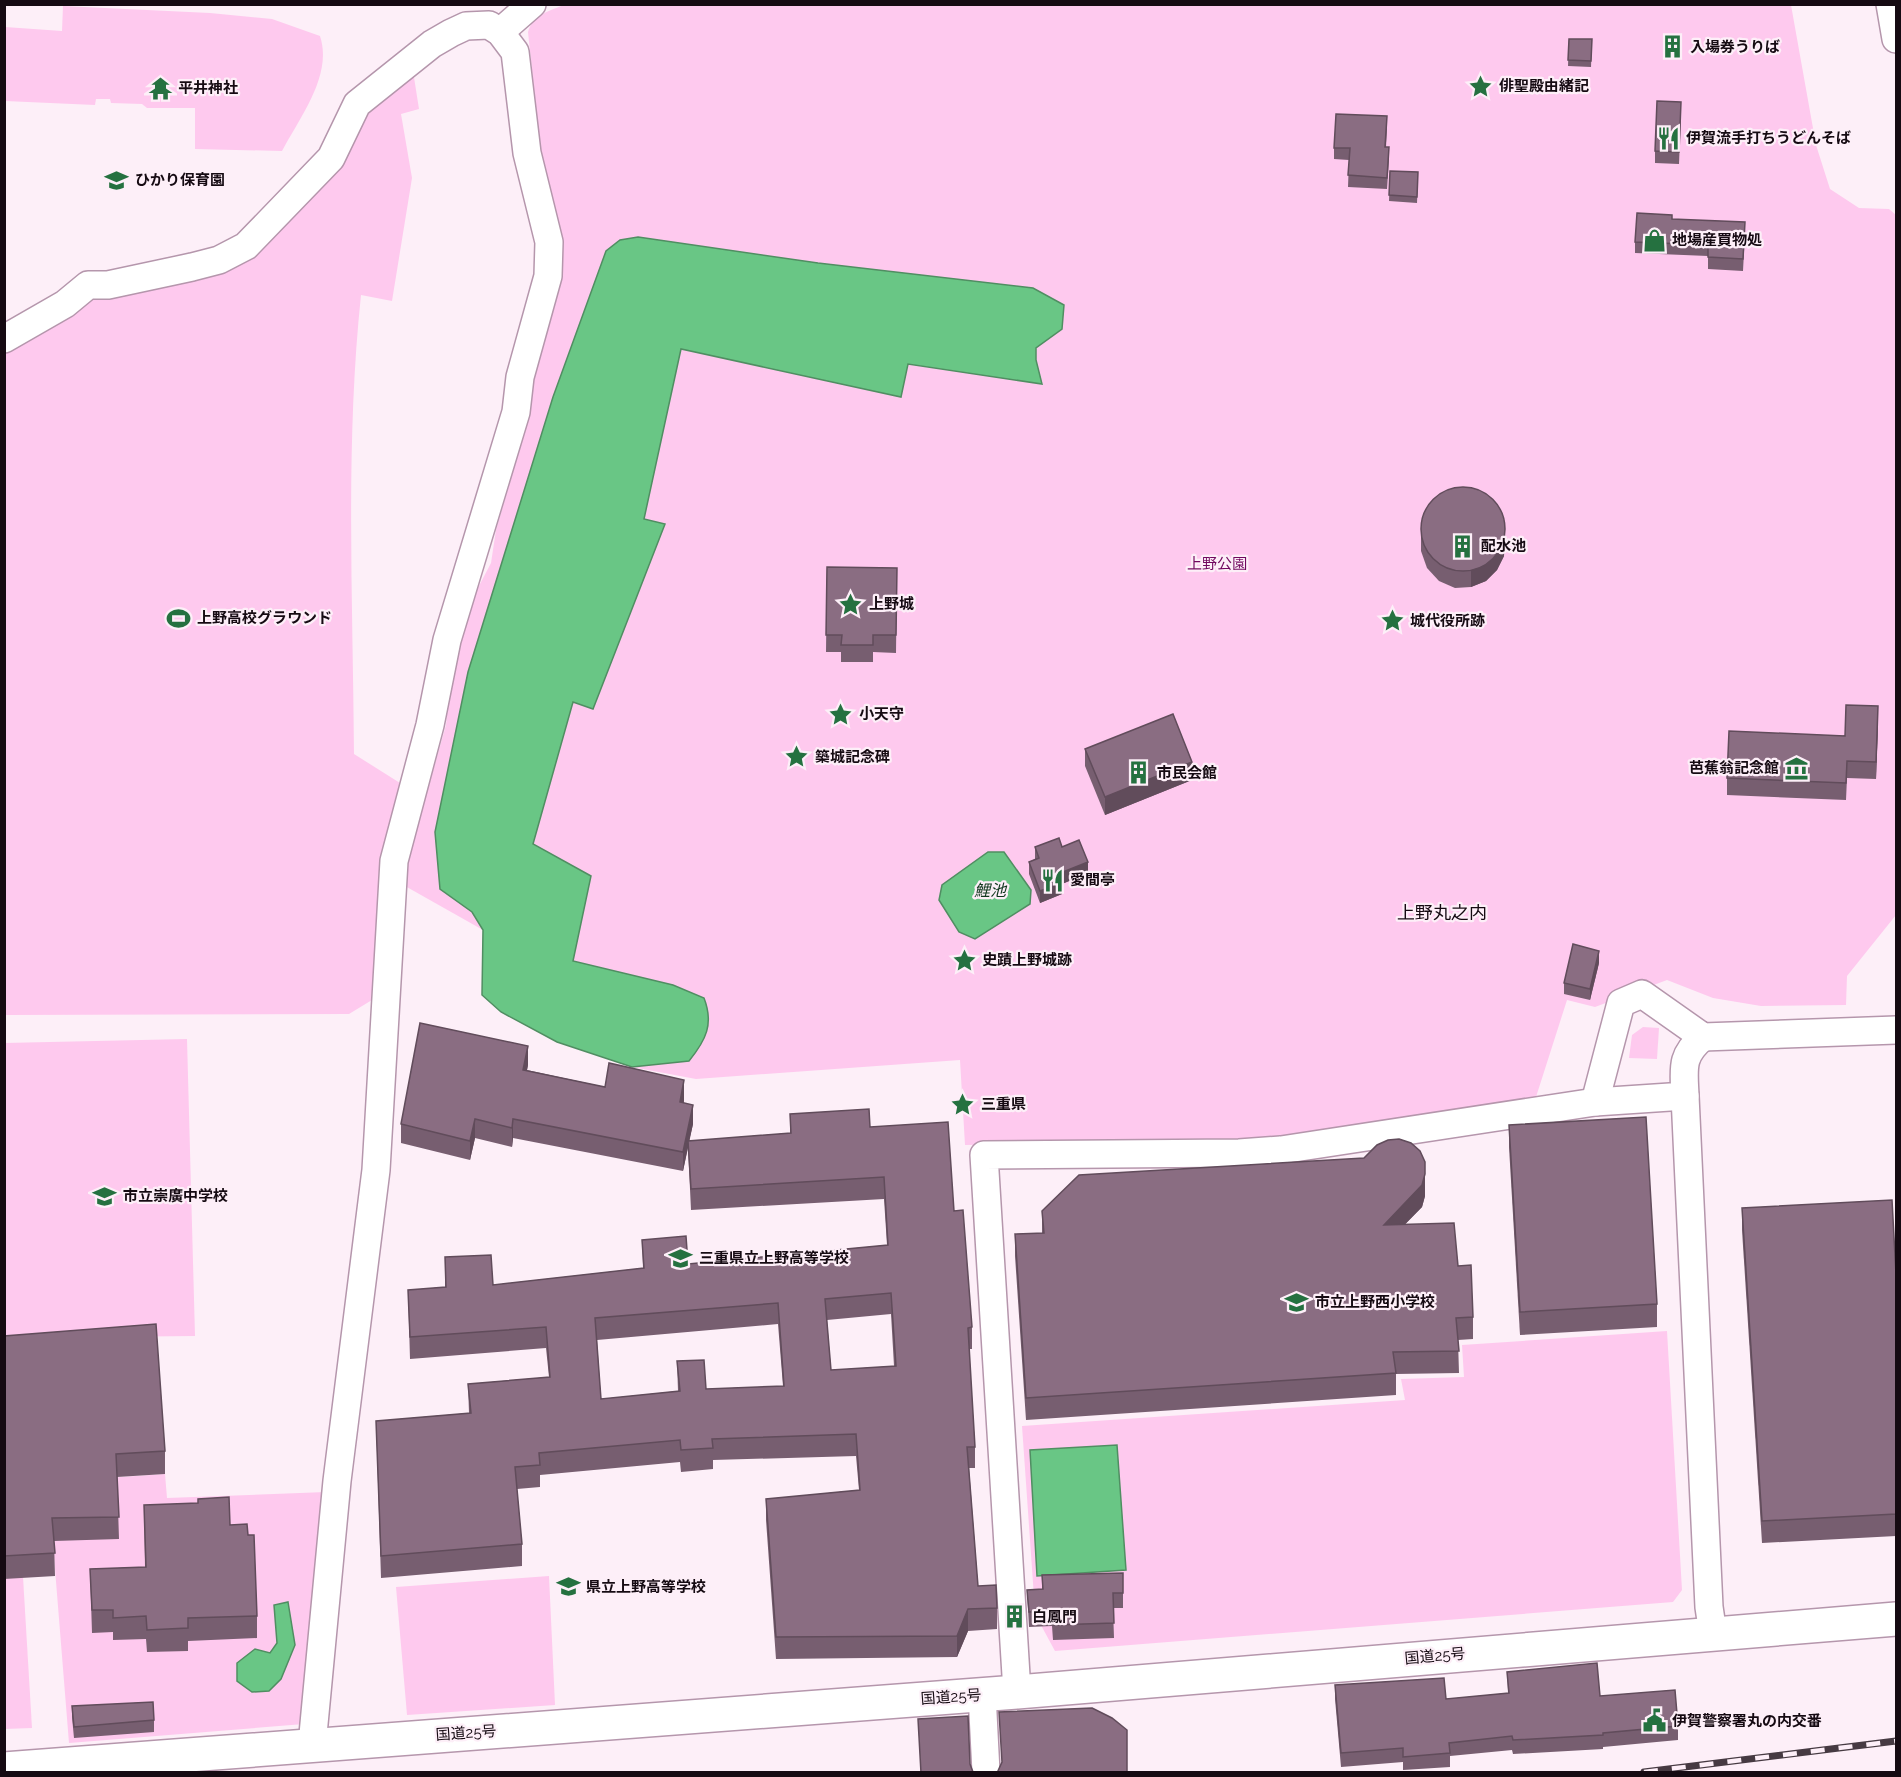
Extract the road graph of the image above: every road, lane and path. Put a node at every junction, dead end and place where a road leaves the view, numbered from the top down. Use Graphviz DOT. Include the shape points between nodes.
graph roads {
  1 [pos="532,4"];
  2 [pos="1890,4"];
  3 [pos="500,32"];
  4 [pos="1896,39"];
  5 [pos="4,339"];
  6 [pos="1896,1030"];
  7 [pos="1703,1036"];
  8 [pos="1685,1096"];
  9 [pos="1594,1102"];
  10 [pos="1896,1619"];
  11 [pos="1713,1634"];
  12 [pos="1017,1692"];
  13 [pos="982,1694"];
  14 [pos="312,1745"];
  15 [pos="153,1765"];
  16 [pos="4,1769"];
  17 [pos="986,1773"];
  1 -- 3 [label="street"];
  2 -- 4 [label="street"];
  3 -- 5 [label="street" via="489,25 466,26 450,33 357,104 331,158 246,246 219,260 192,267 108,285 88,285 65,304"];
  3 -- 14 [label="street" via="515,52 527,153 549,242 548,276 520,377 516,412 447,640 430,725 394,861 375,1170 337,1481"];
  6 -- 7 [label="street"];
  7 -- 8 [label="street" via="1692,1046 1684,1063"];
  7 -- 9 [label="street" via="1642,994 1621,1003"];
  8 -- 9 [label="street"];
  8 -- 11 [label="street"];
  9 -- 12 [label="street" via="1250,1152 984,1155"];
  10 -- 11 [label="highway, 国道25号"];
  11 -- 12 [label="highway, 国道25号"];
  12 -- 13 [label="highway, 国道25号"];
  13 -- 14 [label="highway, 国道25号"];
  13 -- 17 [label="street"];
  14 -- 15 [label="highway, 国道25号"];
  15 -- 16 [label="highway, 国道25号"];
}
